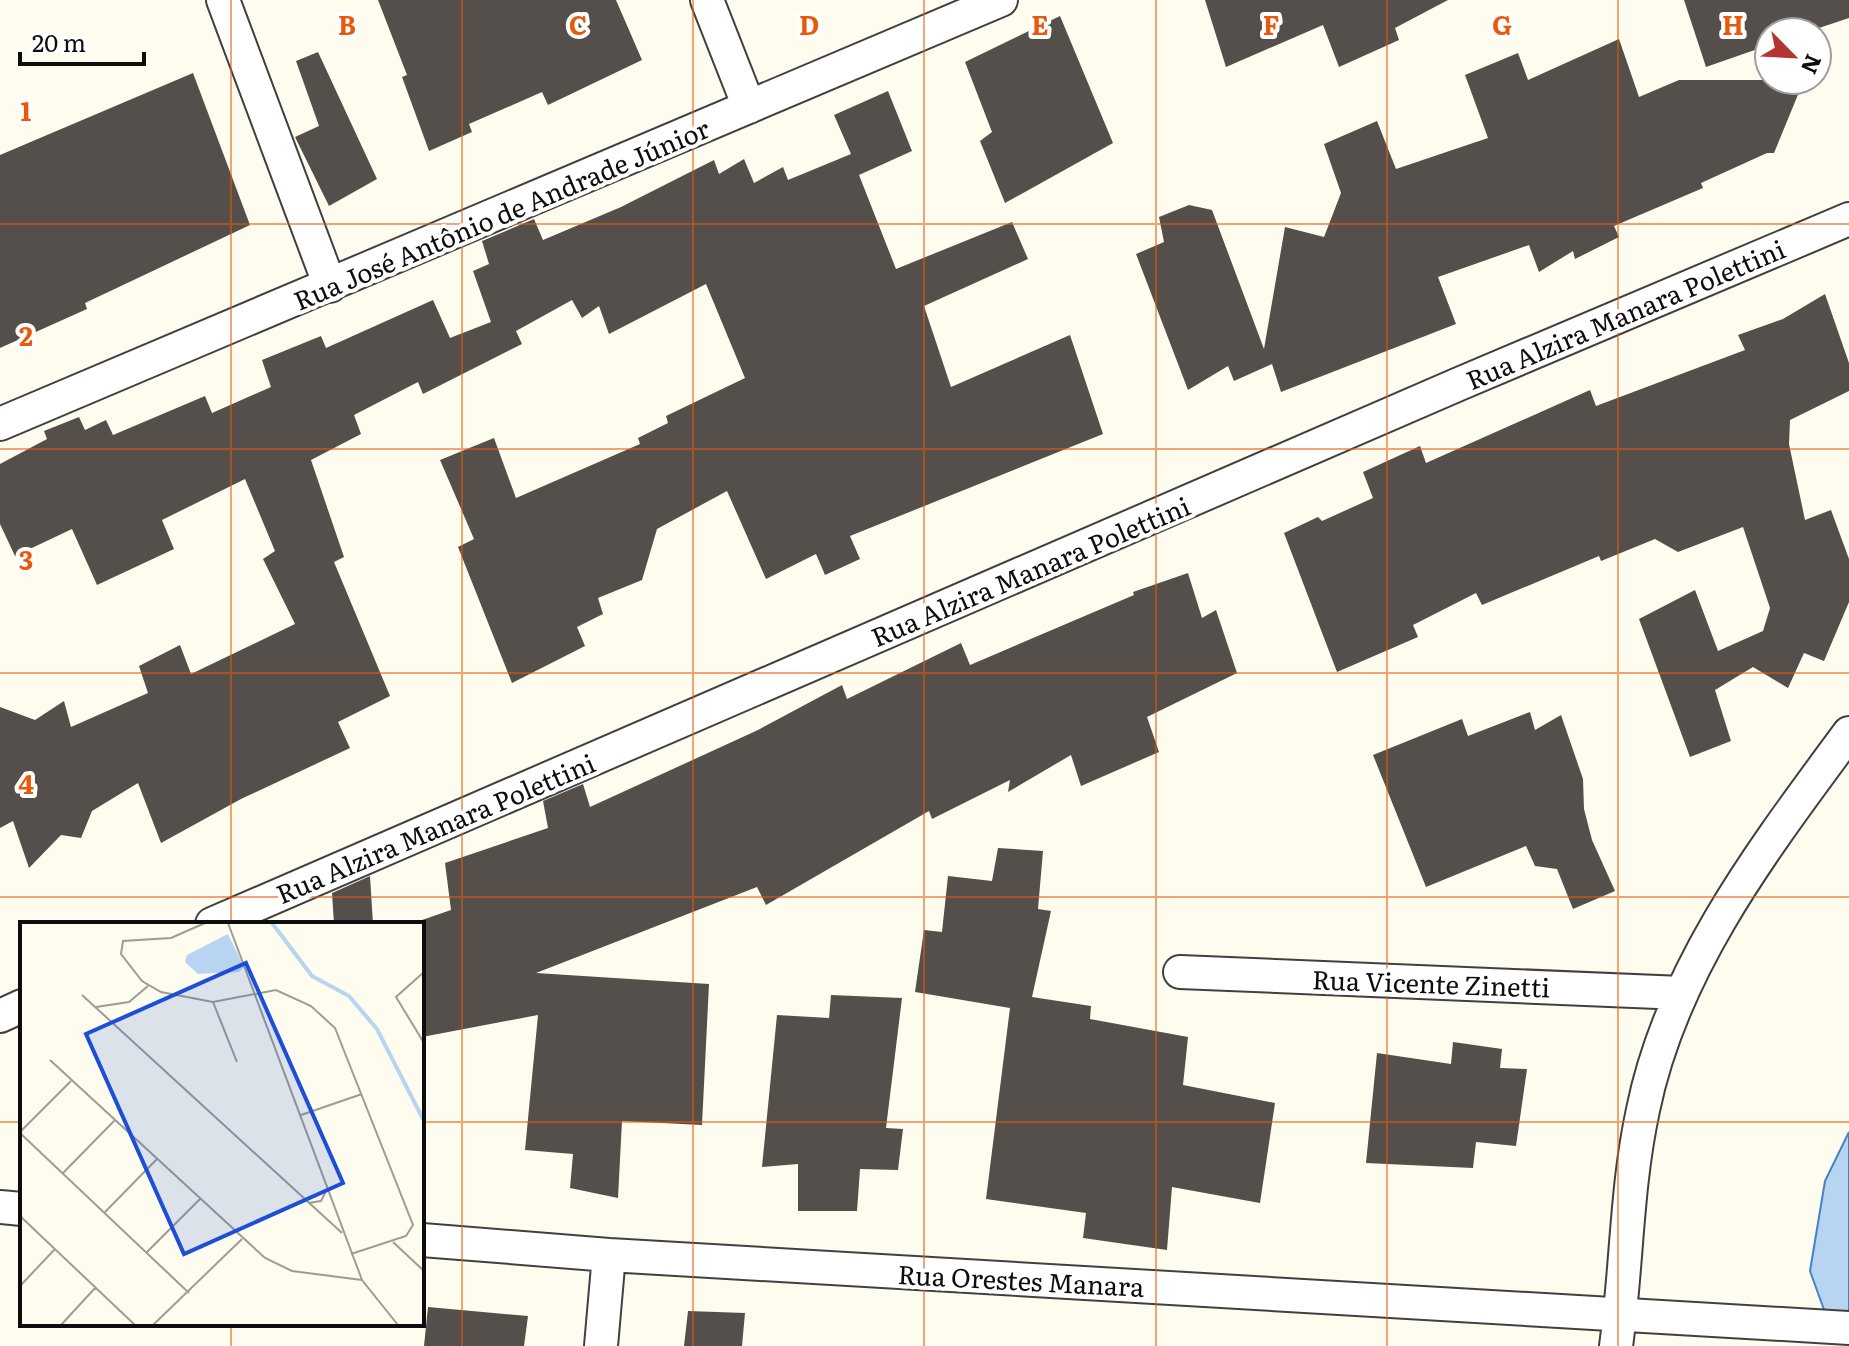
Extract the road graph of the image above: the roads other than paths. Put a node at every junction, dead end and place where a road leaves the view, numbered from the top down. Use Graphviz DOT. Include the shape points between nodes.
graph roads {
  1 [pos="223,0"];
  2 [pos="707,0"];
  3 [pos="1001,0"];
  4 [pos="749,107"];
  5 [pos="1849,219"];
  6 [pos="330,286"];
  7 [pos="0,424"];
  8 [pos="1849,733"];
  9 [pos="217,922"];
  10 [pos="1180,972"];
  11 [pos="1682,993"];
  12 [pos="20,1007"];
  13 [pos="0,1016"];
  14 [pos="424,1240"];
  15 [pos="609,1255"];
  16 [pos="1620,1314"];
  17 [pos="1849,1328"];
  18 [pos="601,1346"];
  19 [pos="1616,1346"];
  1 -- 6 [label="street"];
  2 -- 4 [label="street"];
  3 -- 4 [label="street, Rua José Antônio de Andrade Júnior"];
  4 -- 6 [label="street, Rua José Antônio de Andrade Júnior"];
  5 -- 9 [label="street, Rua Alzira Manara Polettini"];
  6 -- 7 [label="street, Rua José Antônio de Andrade Júnior"];
  8 -- 11 [label="street" via="1752,867"];
  10 -- 11 [label="street, Rua Vicente Zinetti"];
  11 -- 16 [label="street" via="1643,1107 1632,1169"];
  12 -- 13 [label="street"];
  14 -- 15 [label="street, Rua Orestes Manara"];
  15 -- 16 [label="street, Rua Orestes Manara"];
  15 -- 18 [label="street"];
  16 -- 17 [label="street, Rua Orestes Manara"];
  16 -- 19 [label="street"];
}
